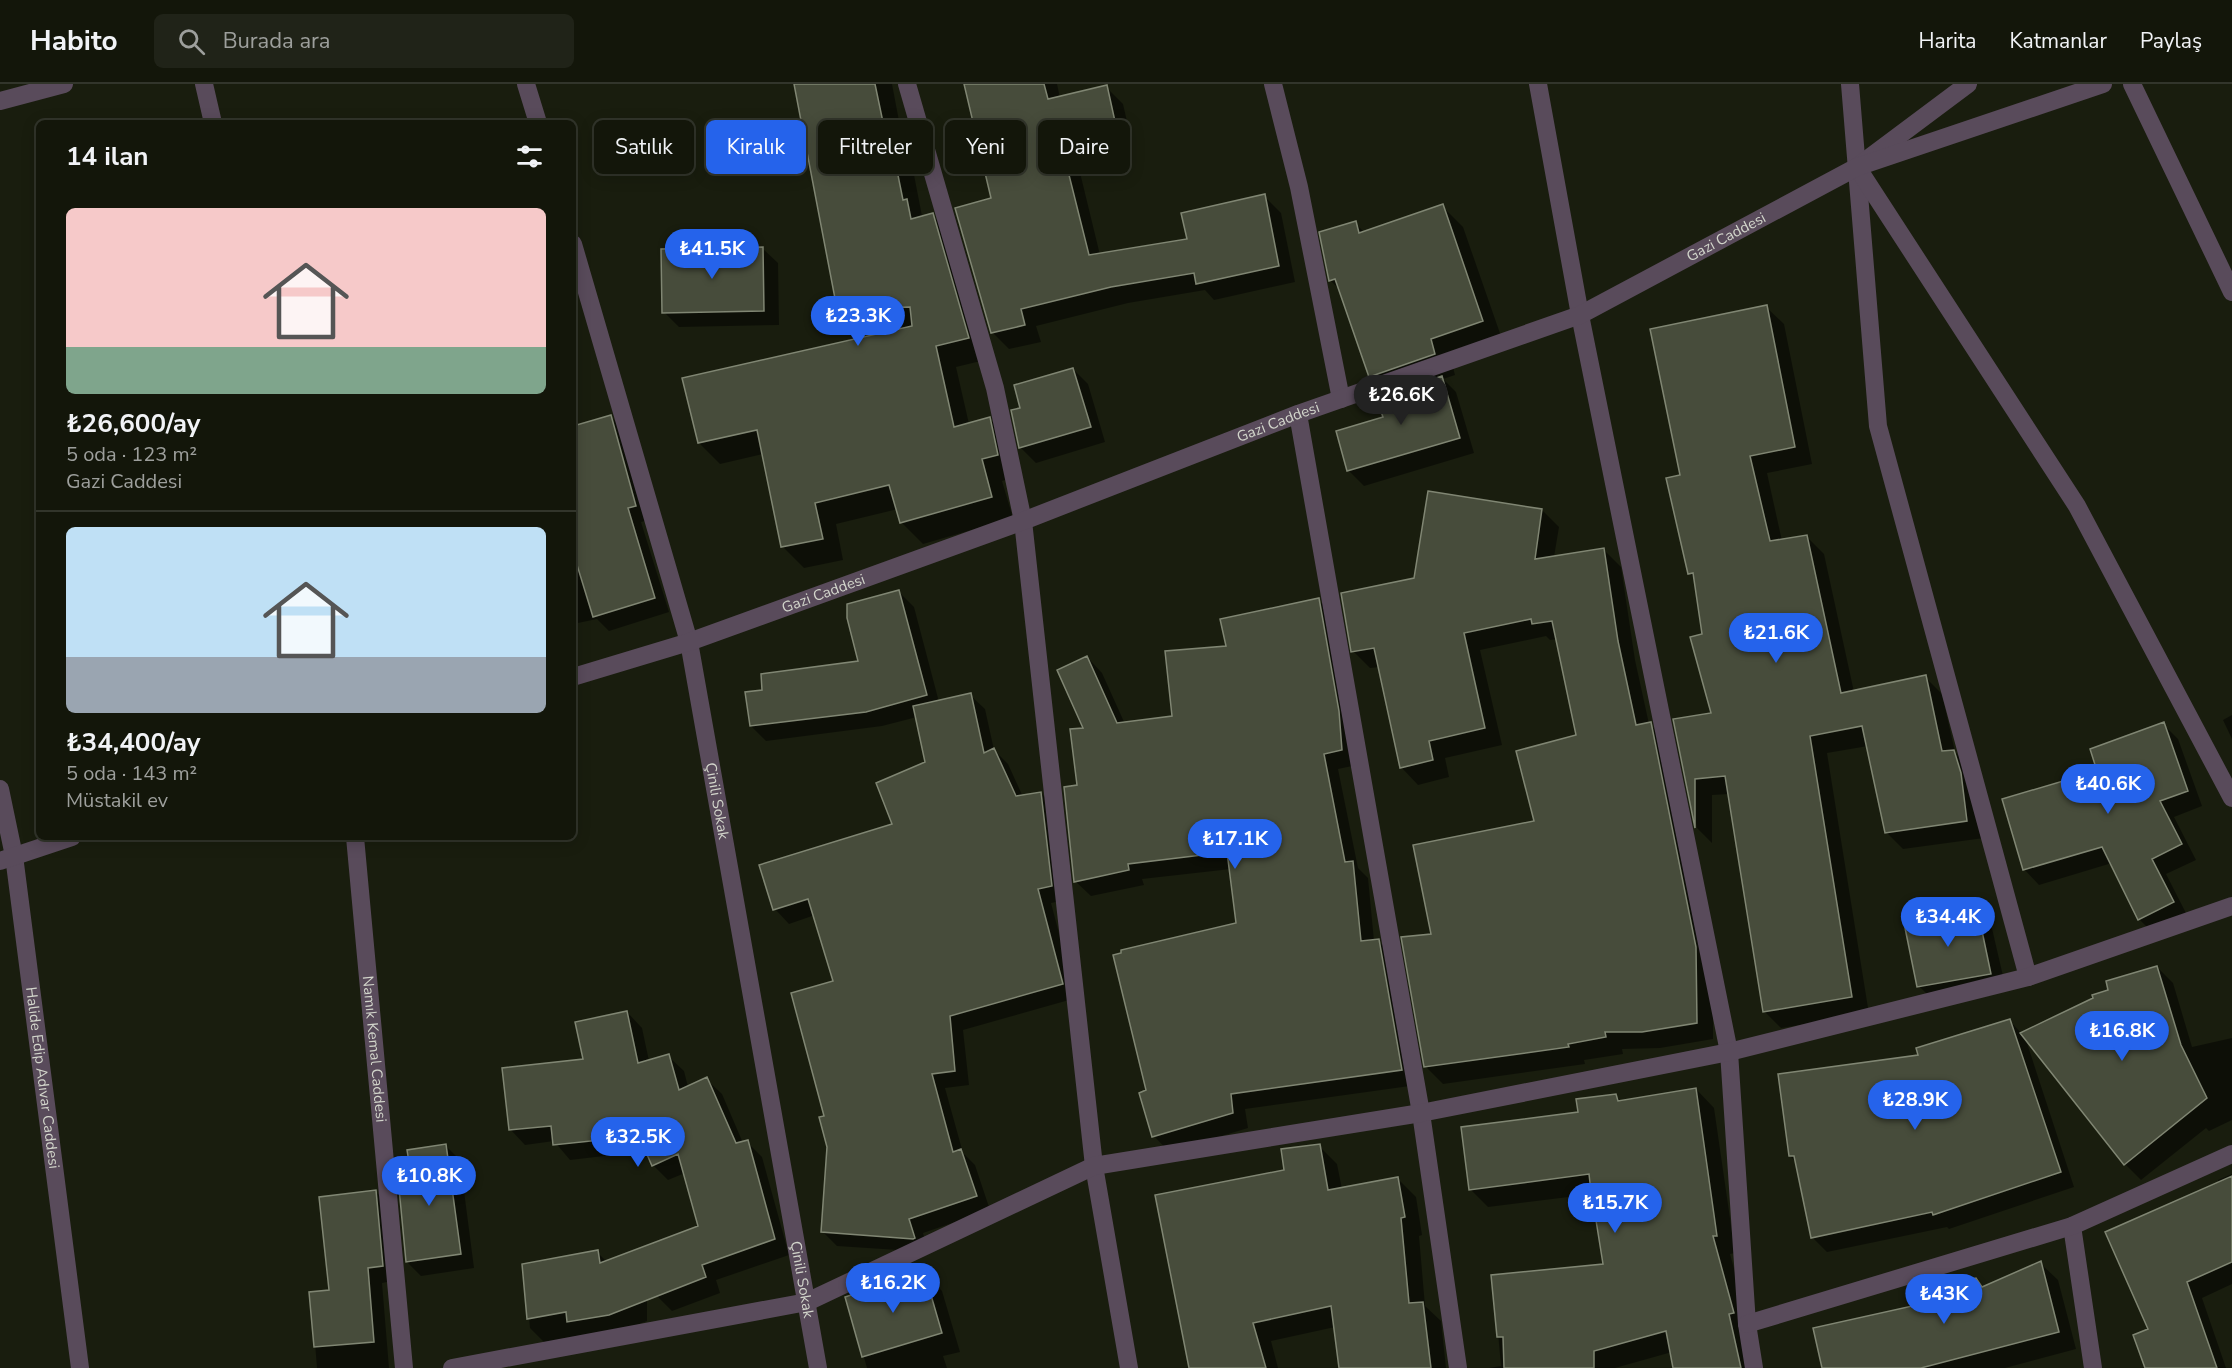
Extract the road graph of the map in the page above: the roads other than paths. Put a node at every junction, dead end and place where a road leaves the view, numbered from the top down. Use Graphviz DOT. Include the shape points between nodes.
graph roads {
  1 [pos="64,84"];
  2 [pos="204,84"];
  3 [pos="526,84"];
  4 [pos="908,84"];
  5 [pos="1274,84"];
  6 [pos="1538,84"];
  7 [pos="1850,84"];
  8 [pos="1968,84"];
  9 [pos="2103,84"];
  10 [pos="2132,84"];
  11 [pos="0,101"];
  12 [pos="212,120"];
  13 [pos="537,120"];
  14 [pos="1857,167"];
  15 [pos="576,254"];
  16 [pos="2232,291"];
  17 [pos="1580,315"];
  18 [pos="1341,399"];
  19 [pos="1298,414"];
  20 [pos="1023,521"];
  21 [pos="689,642"];
  22 [pos="576,676"];
  23 [pos="0,789"];
  24 [pos="2232,798"];
  25 [pos="63,840"];
  26 [pos="355,840"];
  27 [pos="7,858"];
  28 [pos="2232,906"];
  29 [pos="2028,977"];
  30 [pos="1729,1052"];
  31 [pos="1422,1113"];
  32 [pos="2232,1154"];
  33 [pos="1094,1166"];
  34 [pos="2072,1226"];
  35 [pos="807,1302"];
  36 [pos="1747,1324"];
  37 [pos="80,1368"];
  38 [pos="404,1368"];
  39 [pos="452,1368"];
  40 [pos="818,1368"];
  41 [pos="1129,1368"];
  42 [pos="1458,1368"];
  43 [pos="1754,1368"];
  44 [pos="2093,1368"];
  1 -- 11 [label="street"];
  2 -- 12 [label="street"];
  3 -- 13 [label="street"];
  4 -- 20 [label="street" via="995,388"];
  5 -- 18 [label="street" via="1299,187"];
  6 -- 17 [label="street"];
  7 -- 14 [label="street"];
  8 -- 14 [label="street"];
  9 -- 14 [label="street, Gazi Caddesi"];
  10 -- 16 [label="street"];
  14 -- 17 [label="street, Gazi Caddesi"];
  14 -- 24 [label="street" via="2077,506"];
  14 -- 29 [label="street" via="1878,426"];
  15 -- 21 [label="street, Çinili Sokak"];
  17 -- 18 [label="street, Gazi Caddesi"];
  17 -- 30 [label="street"];
  18 -- 19 [label="street, Gazi Caddesi"];
  19 -- 20 [label="street, Gazi Caddesi"];
  19 -- 31 [label="street"];
  20 -- 21 [label="street, Gazi Caddesi"];
  20 -- 33 [label="street"];
  21 -- 22 [label="street, Gazi Caddesi"];
  21 -- 35 [label="street, Çinili Sokak"];
  23 -- 27 [label="street, Halide Edip Adıvar Caddesi"];
  25 -- 27 [label="street"];
  26 -- 38 [label="street, Namık Kemal Caddesi"];
  27 -- 37 [label="street, Halide Edip Adıvar Caddesi"];
  28 -- 29 [label="street"];
  29 -- 30 [label="street"];
  30 -- 31 [label="street"];
  30 -- 36 [label="street"];
  31 -- 33 [label="street"];
  31 -- 42 [label="street"];
  32 -- 34 [label="street"];
  33 -- 35 [label="street"];
  33 -- 41 [label="street"];
  34 -- 36 [label="street"];
  34 -- 44 [label="street"];
  35 -- 39 [label="street"];
  35 -- 40 [label="street, Çinili Sokak"];
  36 -- 43 [label="street"];
}
